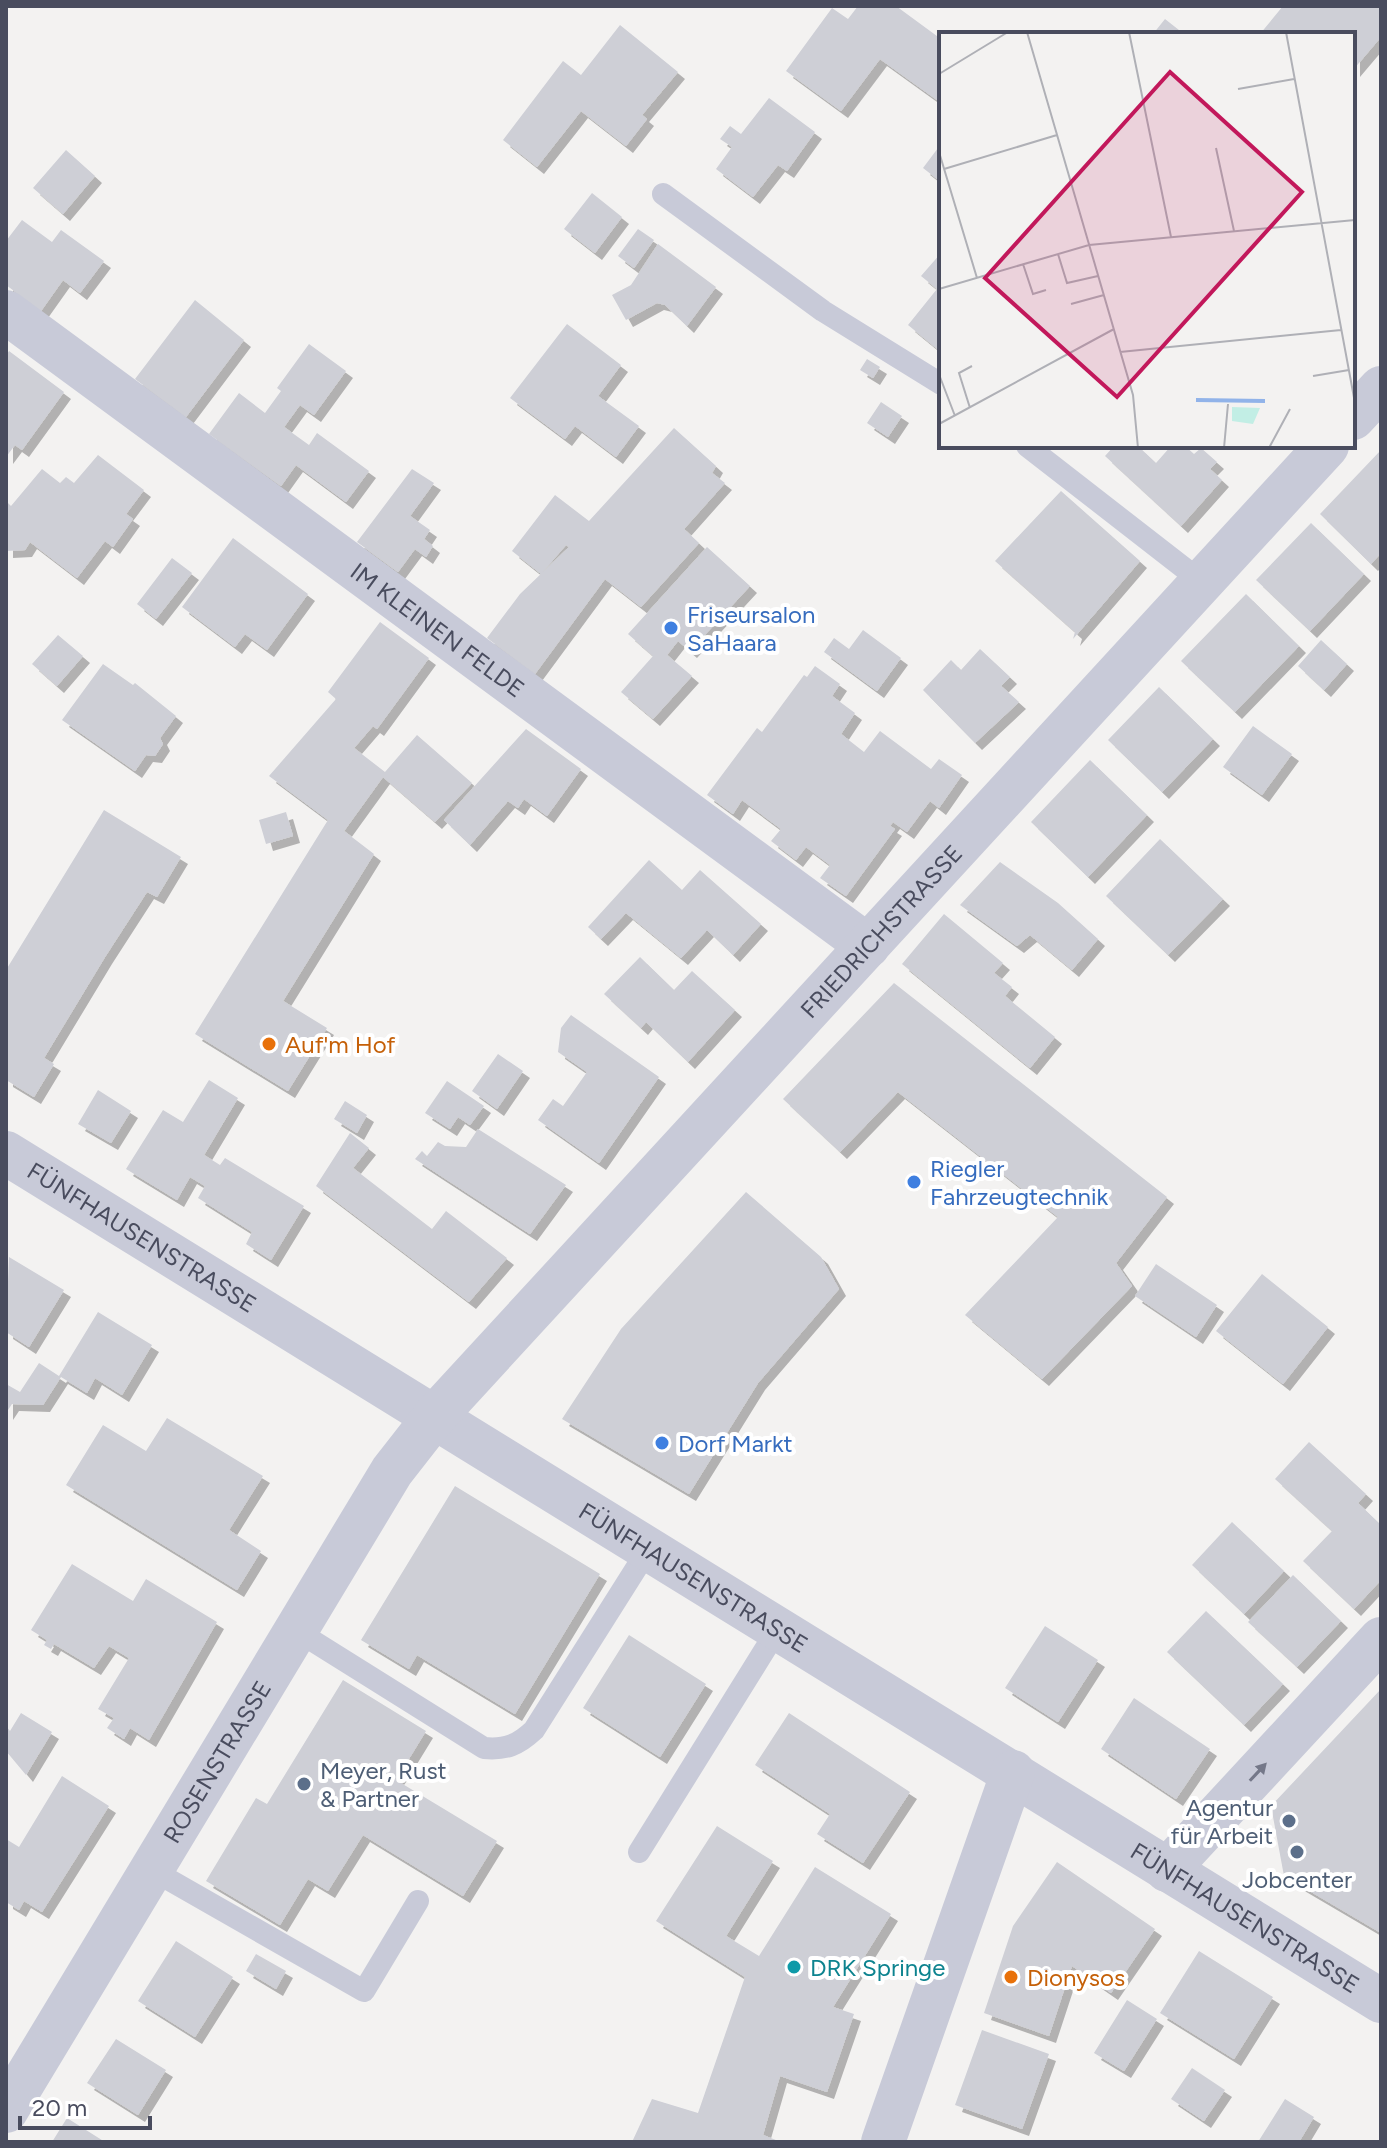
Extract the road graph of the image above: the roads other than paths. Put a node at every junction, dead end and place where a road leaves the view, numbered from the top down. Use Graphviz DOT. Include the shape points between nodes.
graph roads {
  1 [pos="663,194"];
  2 [pos="6,312"];
  3 [pos="939,383"];
  4 [pos="1381,388"];
  5 [pos="1355,416"];
  6 [pos="1030,448"];
  7 [pos="1325,448"];
  8 [pos="1202,582"];
  9 [pos="868,946"];
  10 [pos="6,1153"];
  11 [pos="435,1416"];
  12 [pos="649,1548"];
  13 [pos="779,1627"];
  14 [pos="297,1631"];
  15 [pos="1381,1639"];
  16 [pos="1013,1772"];
  17 [pos="639,1852"];
  18 [pos="152,1870"];
  19 [pos="1167,1870"];
  20 [pos="418,1901"];
  21 [pos="1381,2001"];
  22 [pos="6,2111"];
  23 [pos="883,2142"];
  1 -- 3 [label="lane" via="823,311"];
  2 -- 9 [label="street, IM KLEINEN FELDE"];
  4 -- 5 [label="street"];
  6 -- 8 [label="lane"];
  7 -- 8 [label="street, FRIEDRICHSTRASSE"];
  8 -- 9 [label="street, FRIEDRICHSTRASSE"];
  9 -- 11 [label="street, FRIEDRICHSTRASSE"];
  10 -- 11 [label="street, FÜNFHAUSENSTRASSE"];
  11 -- 12 [label="street, FÜNFHAUSENSTRASSE"];
  11 -- 14 [label="street, ROSENSTRASSE" via="392,1471"];
  12 -- 13 [label="street, FÜNFHAUSENSTRASSE"];
  12 -- 14 [label="lane" via="534,1730 510,1747 484,1748"];
  13 -- 16 [label="street, FÜNFHAUSENSTRASSE"];
  13 -- 17 [label="lane"];
  14 -- 18 [label="street, ROSENSTRASSE"];
  19 -- 15 [label="street, one-way"];
  16 -- 19 [label="street, FÜNFHAUSENSTRASSE"];
  16 -- 23 [label="street"];
  18 -- 20 [label="lane" via="364,1991"];
  18 -- 22 [label="street, ROSENSTRASSE"];
  19 -- 21 [label="street, FÜNFHAUSENSTRASSE"];
}
